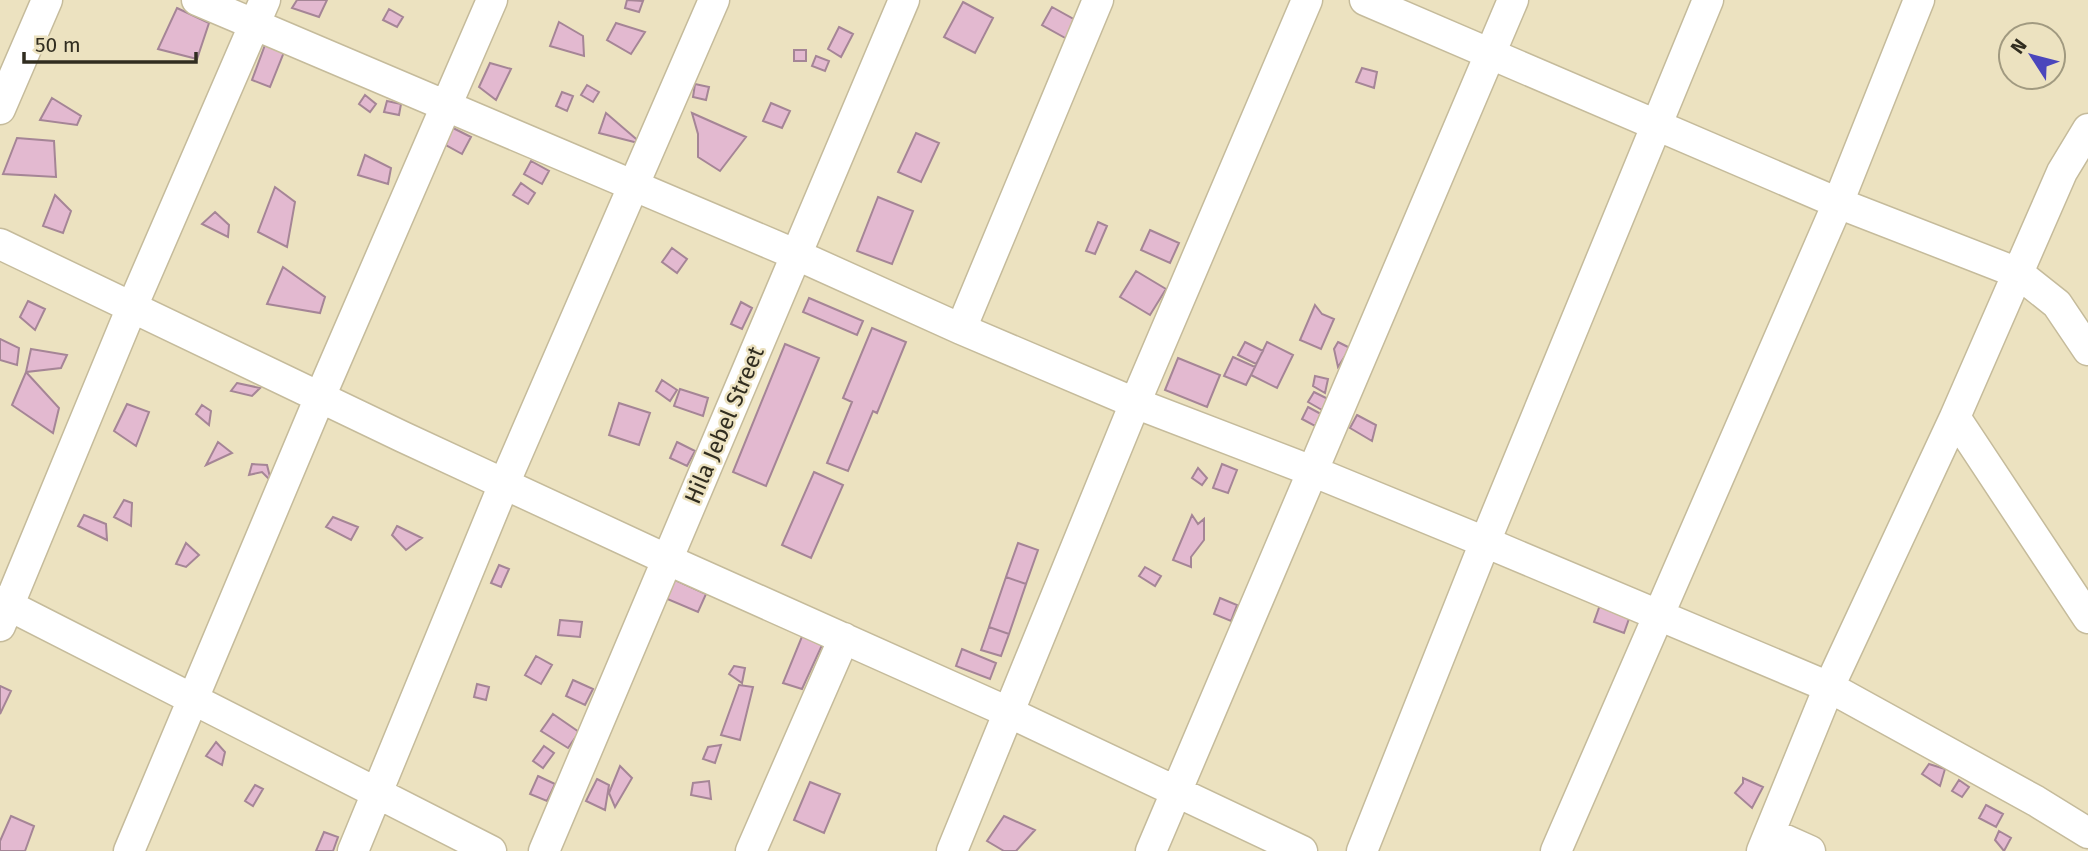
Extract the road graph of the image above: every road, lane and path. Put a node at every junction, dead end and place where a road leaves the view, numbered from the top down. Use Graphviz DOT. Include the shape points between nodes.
graph roads {
  1 [pos="47,0"];
  2 [pos="197,0"];
  3 [pos="492,0"];
  4 [pos="714,0"];
  5 [pos="904,0"];
  6 [pos="1098,0"];
  7 [pos="1307,0"];
  8 [pos="1366,0"];
  9 [pos="1513,0"];
  10 [pos="1708,0"];
  11 [pos="1919,0"];
  12 [pos="260,12"];
  13 [pos="1491,55"];
  14 [pos="446,107"];
  15 [pos="0,109"];
  16 [pos="1657,124"];
  17 [pos="2088,129"];
  18 [pos="632,186"];
  19 [pos="1838,203"];
  20 [pos="0,244"];
  21 [pos="797,255"];
  22 [pos="2018,274"];
  23 [pos="132,307"];
  24 [pos="961,329"];
  25 [pos="2088,350"];
  26 [pos="320,397"];
  27 [pos="1135,403"];
  28 [pos="1955,417"];
  29 [pos="1312,471"];
  30 [pos="504,484"];
  31 [pos="1485,542"];
  32 [pos="666,559"];
  33 [pos="3,611"];
  34 [pos="1658,616"];
  35 [pos="2088,618"];
  36 [pos="844,638"];
  37 [pos="1829,687"];
  38 [pos="193,699"];
  39 [pos="1008,712"];
  40 [pos="1175,791"];
  41 [pos="377,793"];
  42 [pos="2088,833"];
  43 [pos="1766,842"];
  44 [pos="129,851"];
  45 [pos="353,851"];
  46 [pos="491,851"];
  47 [pos="544,851"];
  48 [pos="751,851"];
  49 [pos="952,851"];
  50 [pos="1151,851"];
  51 [pos="1302,851"];
  52 [pos="1362,851"];
  53 [pos="1556,851"];
  54 [pos="1810,851"];
  1 -- 15 [label="street"];
  2 -- 12 [label="street"];
  3 -- 14 [label="street"];
  4 -- 18 [label="street"];
  5 -- 21 [label="street, Hila Jebel Street"];
  6 -- 24 [label="street"];
  7 -- 27 [label="street"];
  8 -- 13 [label="street"];
  9 -- 13 [label="street"];
  10 -- 16 [label="street"];
  11 -- 19 [label="street"];
  12 -- 14 [label="street"];
  12 -- 23 [label="street"];
  13 -- 16 [label="street"];
  13 -- 29 [label="street"];
  14 -- 18 [label="street"];
  14 -- 26 [label="street"];
  16 -- 19 [label="street"];
  16 -- 31 [label="street"];
  17 -- 22 [label="street" via="2062,172"];
  18 -- 21 [label="street"];
  18 -- 30 [label="street"];
  19 -- 22 [label="street"];
  19 -- 34 [label="street"];
  20 -- 23 [label="street"];
  21 -- 24 [label="street"];
  21 -- 32 [label="street, Hila Jebel Street"];
  22 -- 25 [label="street" via="2057,304"];
  22 -- 28 [label="street"];
  23 -- 26 [label="street"];
  23 -- 33 [label="street"];
  24 -- 27 [label="street"];
  26 -- 30 [label="street"];
  26 -- 38 [label="street"];
  27 -- 29 [label="street"];
  27 -- 39 [label="street"];
  28 -- 35 [label="street"];
  28 -- 37 [label="street"];
  29 -- 31 [label="street"];
  29 -- 40 [label="street"];
  30 -- 32 [label="street"];
  30 -- 41 [label="street"];
  31 -- 34 [label="street"];
  31 -- 52 [label="street"];
  32 -- 36 [label="street"];
  32 -- 47 [label="street, Hila Jebel Street"];
  33 -- 38 [label="street"];
  34 -- 37 [label="street"];
  34 -- 53 [label="street"];
  36 -- 39 [label="street"];
  36 -- 48 [label="street"];
  37 -- 42 [label="street"];
  37 -- 43 [label="street"];
  38 -- 41 [label="street"];
  38 -- 44 [label="street"];
  39 -- 40 [label="street"];
  39 -- 49 [label="street"];
  40 -- 50 [label="street"];
  40 -- 51 [label="street"];
  41 -- 45 [label="street"];
  41 -- 46 [label="street"];
  43 -- 54 [label="street"];
}
